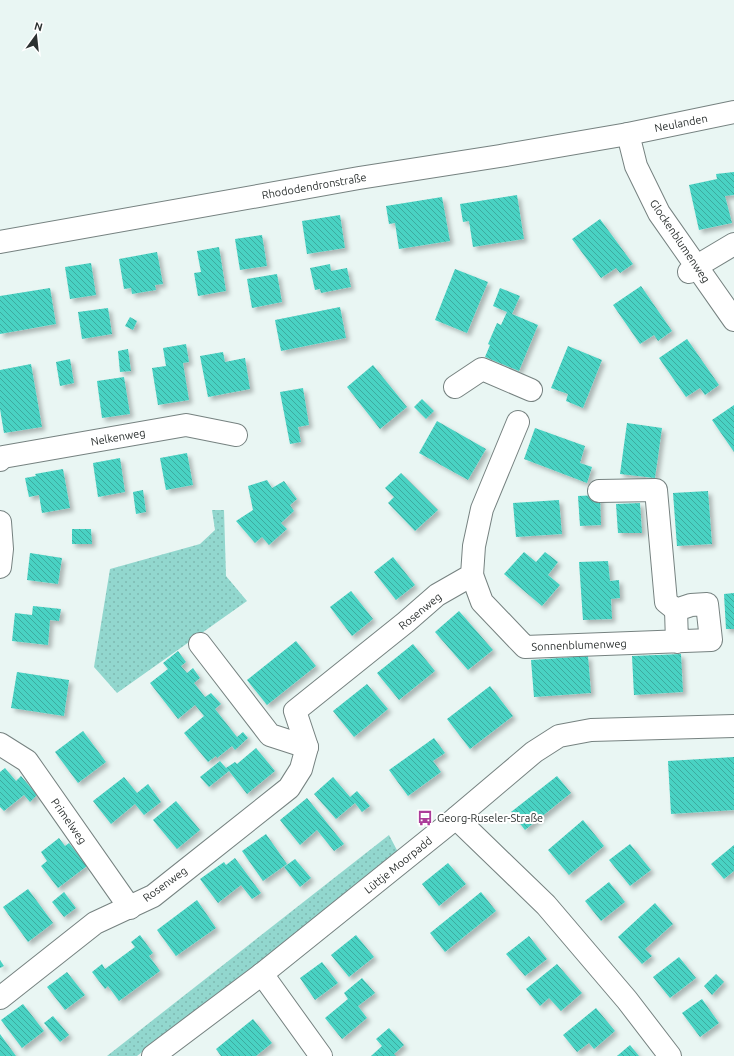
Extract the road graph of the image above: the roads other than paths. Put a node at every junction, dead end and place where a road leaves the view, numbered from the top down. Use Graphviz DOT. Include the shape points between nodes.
graph roads {
  1 [pos="734,112"];
  2 [pos="628,134"];
  3 [pos="0,242"];
  4 [pos="734,244"];
  5 [pos="693,269"];
  6 [pos="734,320"];
  7 [pos="455,387"];
  8 [pos="531,390"];
  9 [pos="518,422"];
  10 [pos="236,435"];
  11 [pos="1,464"];
  12 [pos="599,491"];
  13 [pos="0,522"];
  14 [pos="0,567"];
  15 [pos="472,575"];
  16 [pos="676,610"];
  17 [pos="677,642"];
  18 [pos="200,644"];
  19 [pos="734,726"];
  20 [pos="0,744"];
  21 [pos="307,748"];
  22 [pos="456,818"];
  23 [pos="130,908"];
  24 [pos="262,974"];
  25 [pos="0,998"];
  26 [pos="153,1056"];
  27 [pos="321,1056"];
  28 [pos="670,1056"];
  1 -- 2 [label="street, Neulanden"];
  2 -- 3 [label="street, Rhododendronstraße" via="359,178"];
  2 -- 5 [label="street, Glockenblumenweg" via="636,166 659,213"];
  4 -- 5 [label="street"];
  5 -- 6 [label="street, Glockenblumenweg"];
  7 -- 8 [label="street" via="482,369"];
  9 -- 15 [label="street" via="482,509 474,546"];
  10 -- 11 [label="street, Nelkenweg" via="186,425"];
  12 -- 16 [label="street" via="656,490 666,602"];
  13 -- 14 [label="street"];
  15 -- 17 [label="street, Sonnenblumenweg" via="482,602 525,647"];
  15 -- 21 [label="street, Rosenweg" via="438,595 295,710"];
  16 -- 17 [label="street"];
  16 -- 17 [label="street, Sonnenblumenweg" via="690,605 708,604 711,640"];
  18 -- 21 [label="street" via="270,735"];
  19 -- 22 [label="street, Lüttje Moorpadd" via="592,730 559,736 534,752"];
  20 -- 23 [label="street, Primelweg" via="27,761"];
  21 -- 23 [label="street, Rosenweg" via="301,769 289,788 153,896"];
  22 -- 24 [label="street, Lüttje Moorpadd"];
  22 -- 28 [label="street" via="546,906 627,1000"];
  23 -- 25 [label="street, Rosenweg" via="95,923"];
  24 -- 26 [label="street, Lüttje Moorpadd"];
  24 -- 27 [label="street"];
}
